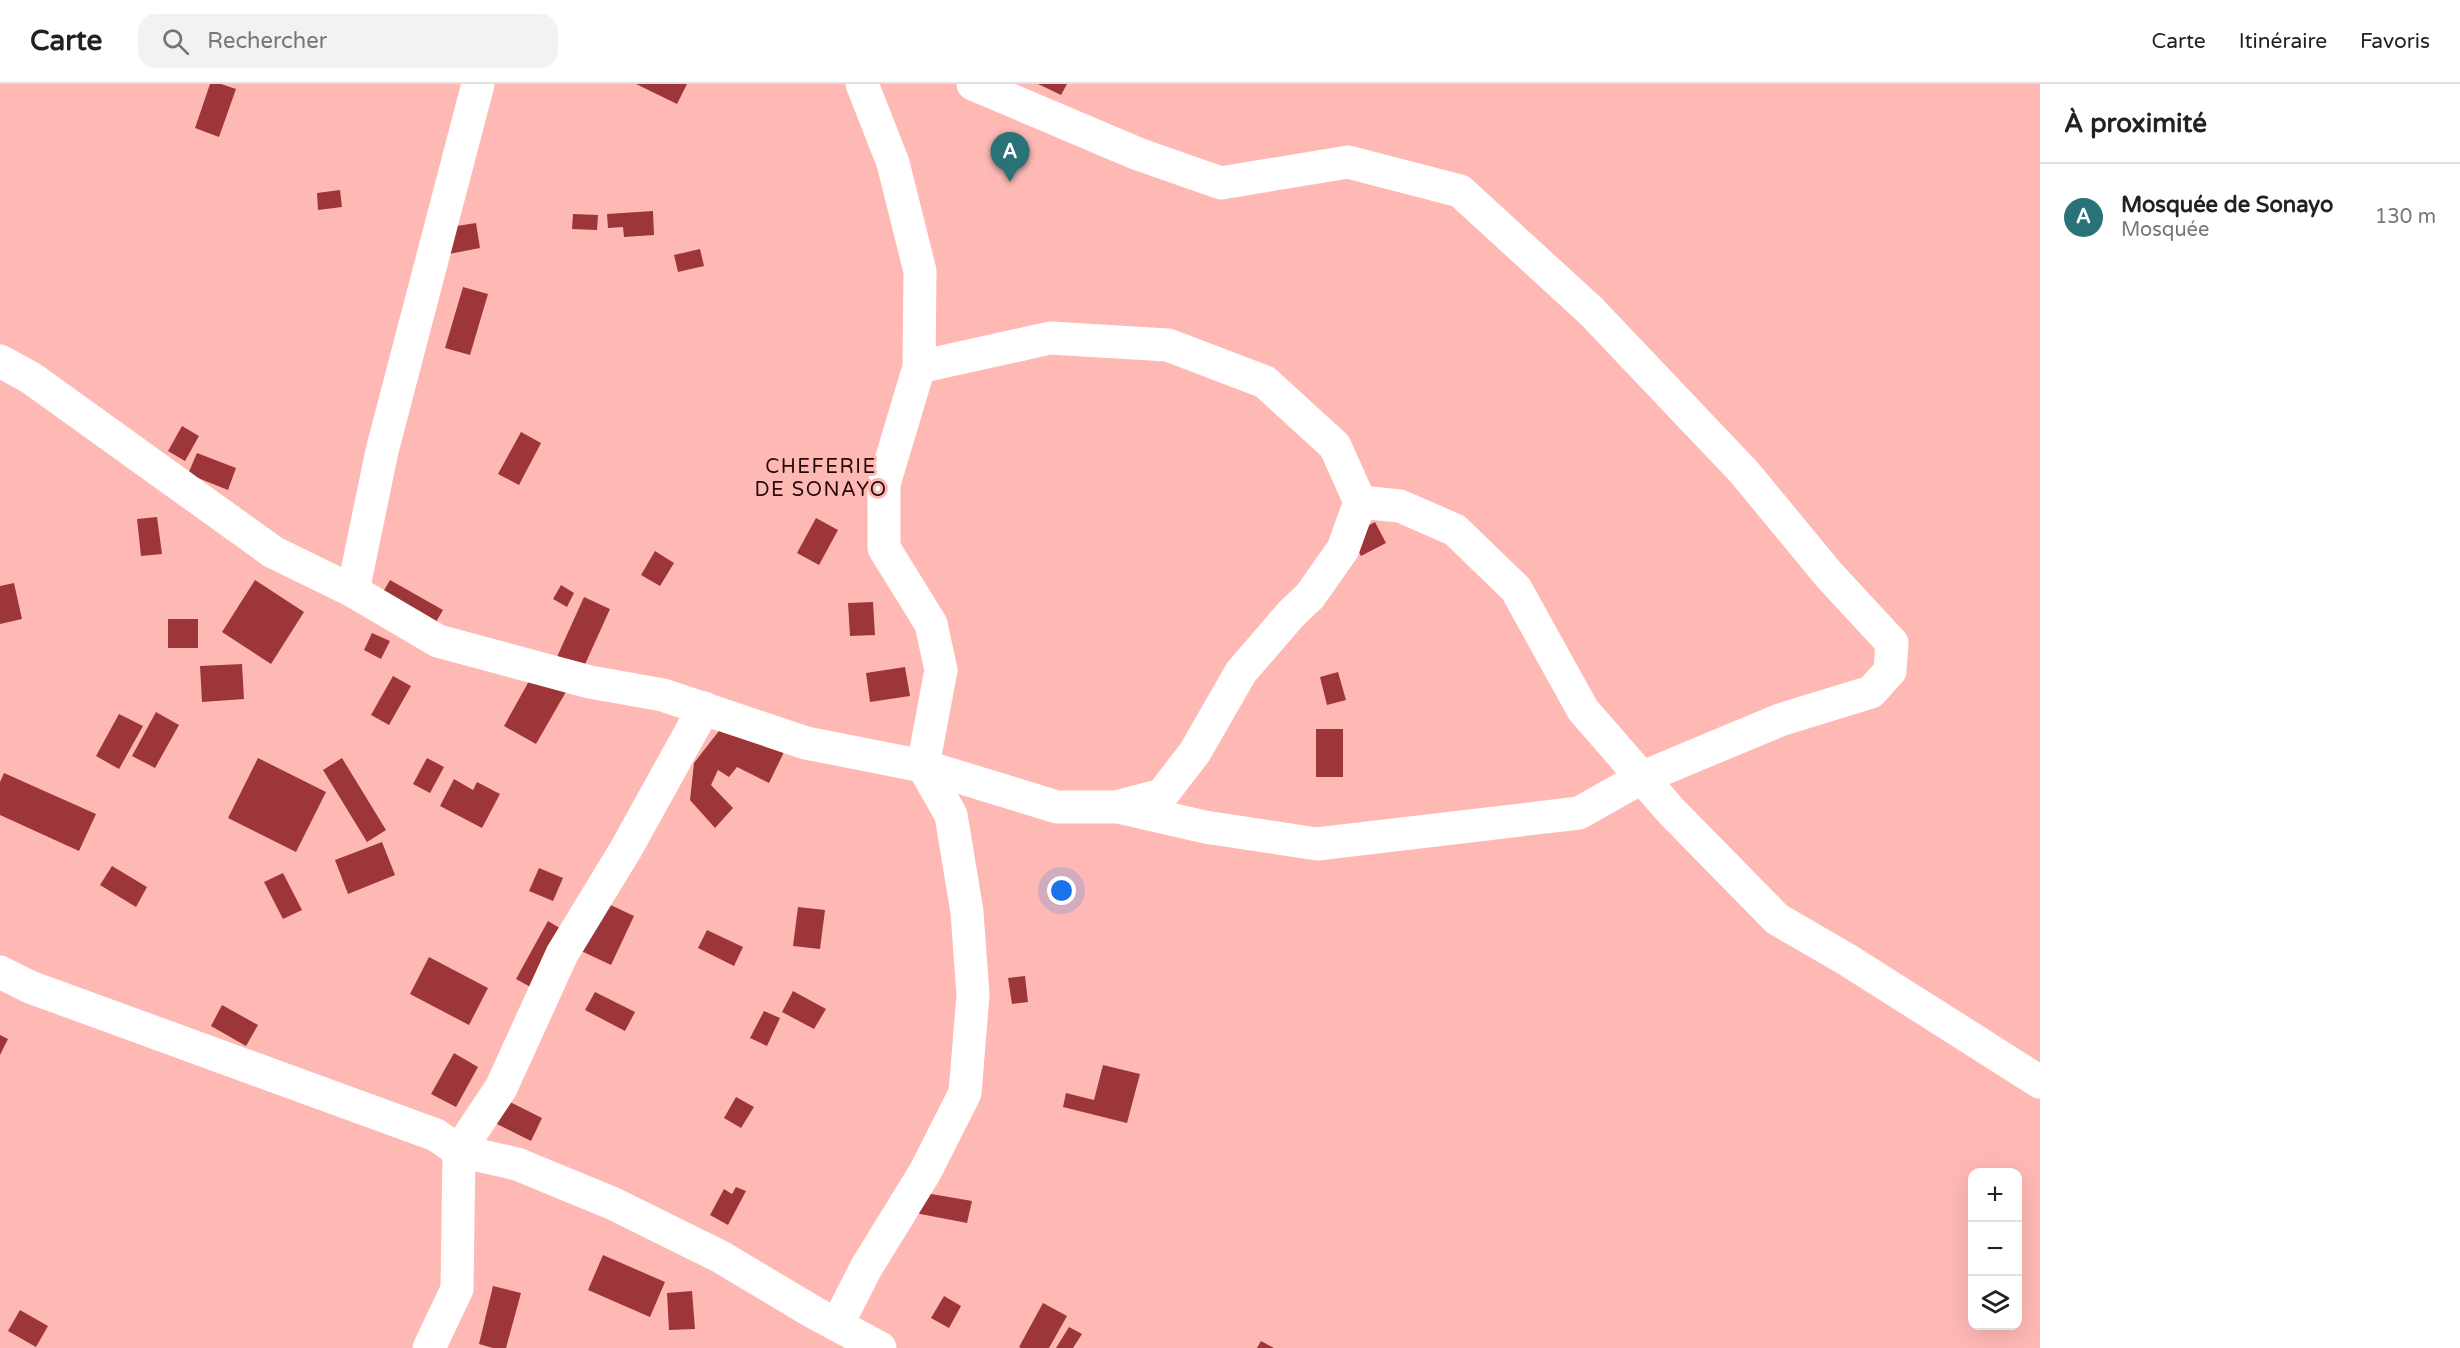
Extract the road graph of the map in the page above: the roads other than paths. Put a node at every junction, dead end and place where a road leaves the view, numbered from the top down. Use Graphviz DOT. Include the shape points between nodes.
graph roads {
  1 [pos="478,84"];
  2 [pos="862,84"];
  3 [pos="973,84"];
  4 [pos="0,361"];
  5 [pos="919,367"];
  6 [pos="1360,502"];
  7 [pos="353,591"];
  8 [pos="704,708"];
  9 [pos="923,766"];
  10 [pos="1641,778"];
  11 [pos="1118,807"];
  12 [pos="0,972"];
  13 [pos="2040,1082"];
  14 [pos="459,1151"];
  15 [pos="837,1325"];
  16 [pos="429,1348"];
  17 [pos="880,1348"];
  1 -- 7 [label="street" via="382,451"];
  2 -- 5 [label="street" via="893,163 920,271"];
  3 -- 10 [label="street" via="1138,154 1221,183 1348,162 1460,191 1599,320 1744,472 1829,575 1892,643 1890,670 1871,692 1780,720"];
  4 -- 7 [label="street" via="41,385 273,552"];
  5 -- 6 [label="street" via="1050,338 1168,345 1264,382 1335,446"];
  5 -- 9 [label="street" via="884,484 884,548 931,624 941,669"];
  6 -- 10 [label="street" via="1400,506 1455,530 1516,589 1583,710"];
  6 -- 11 [label="street" via="1343,549 1310,596 1241,672 1195,752 1162,795"];
  7 -- 8 [label="street" via="438,641"];
  8 -- 9 [label="street" via="806,742"];
  8 -- 14 [label="street" via="562,954 501,1088"];
  9 -- 11 [label="street" via="1057,807"];
  9 -- 15 [label="street" via="951,815 967,912 973,995 965,1093 925,1172 866,1268"];
  10 -- 11 [label="street" via="1579,813 1317,844 1204,827"];
  10 -- 13 [label="street" via="1777,919"];
  12 -- 14 [label="street" via="30,987 436,1135"];
  14 -- 15 [label="street" via="518,1164 614,1204 721,1257"];
  14 -- 16 [label="street" via="457,1289"];
  15 -- 17 [label="street"];
}
